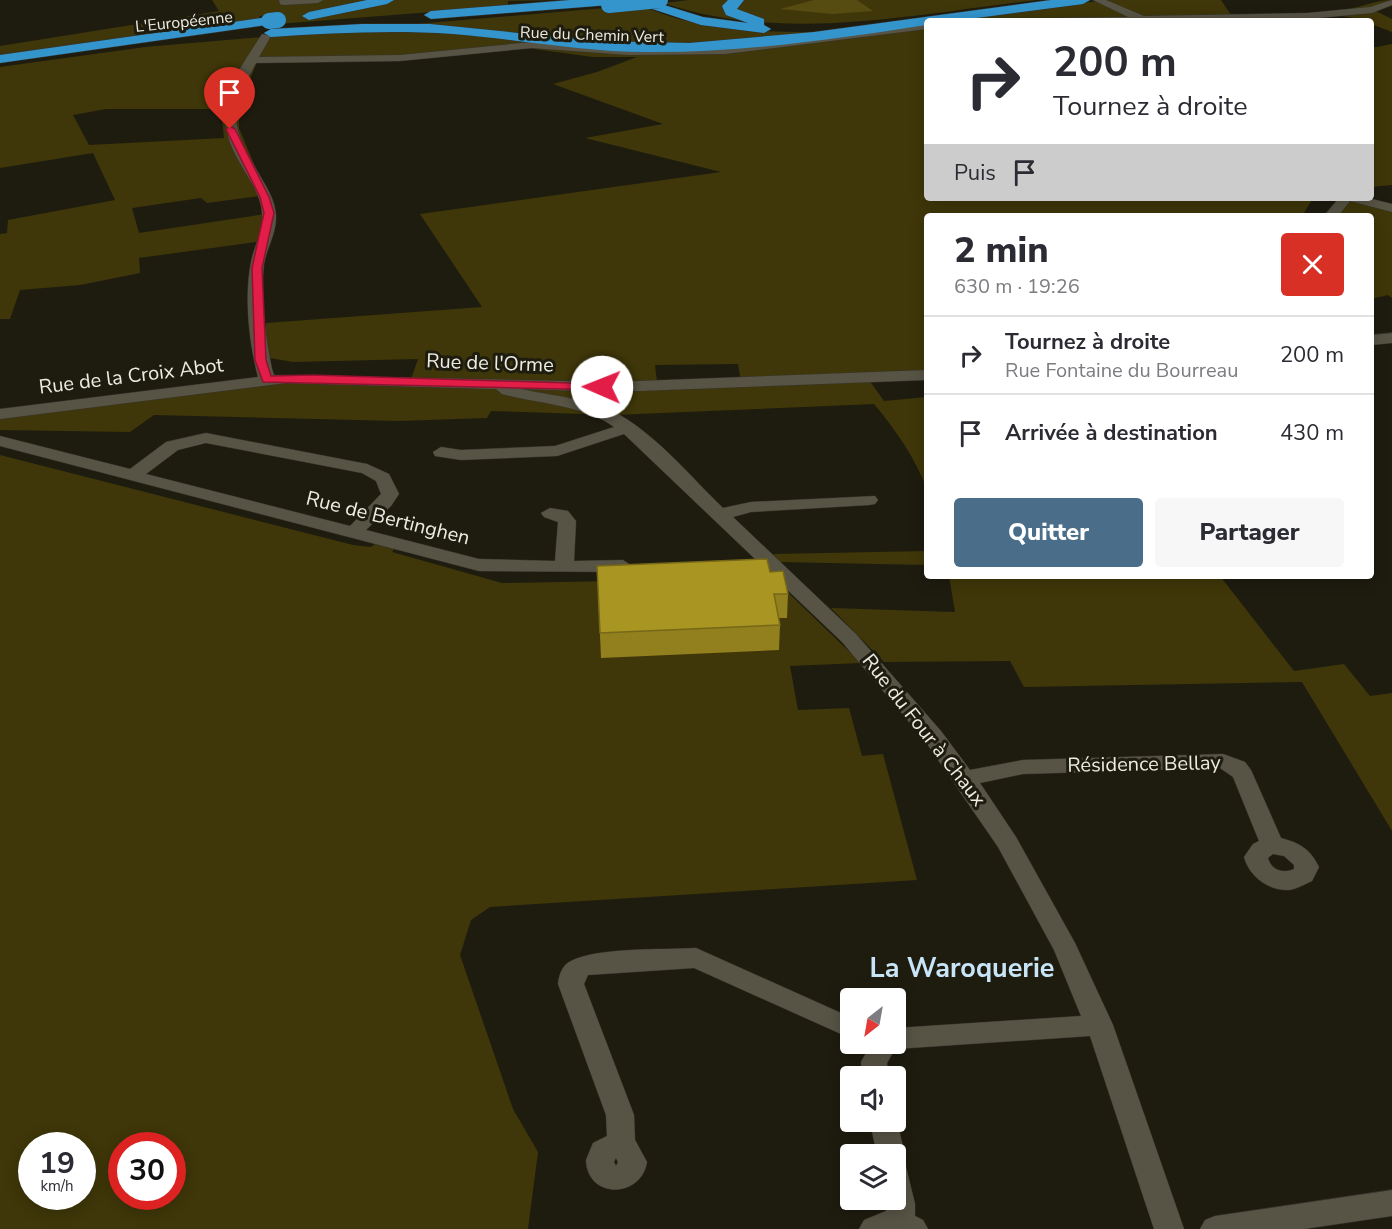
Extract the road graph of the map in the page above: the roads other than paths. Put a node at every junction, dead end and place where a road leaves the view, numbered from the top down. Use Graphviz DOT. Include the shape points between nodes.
graph roads {
  1 [pos="318,0"];
  2 [pos="387,0"];
  3 [pos="477,0"];
  4 [pos="634,0"];
  5 [pos="644,0"];
  6 [pos="660,0"];
  7 [pos="737,0"];
  8 [pos="1058,0"];
  9 [pos="1083,0"];
  10 [pos="1098,0"];
  11 [pos="284,1"];
  12 [pos="605,2"];
  13 [pos="1392,2"];
  14 [pos="951,13"];
  15 [pos="981,13"];
  16 [pos="934,18"];
  17 [pos="942,18"];
  18 [pos="1139,18"];
  19 [pos="1227,18"];
  20 [pos="924,19"];
  21 [pos="924,20"];
  22 [pos="924,26"];
  23 [pos="270,28"];
  24 [pos="254,60"];
  25 [pos="0,61"];
  26 [pos="1344,201"];
  27 [pos="1365,201"];
  28 [pos="1392,208"];
  29 [pos="1334,213"];
  30 [pos="1392,338"];
  31 [pos="1374,340"];
  32 [pos="924,375"];
  33 [pos="267,380"];
  34 [pos="501,385"];
  35 [pos="0,414"];
  36 [pos="626,428"];
  37 [pos="0,441"];
  38 [pos="441,452"];
  39 [pos="133,476"];
  40 [pos="869,500"];
  41 [pos="550,513"];
  42 [pos="721,514"];
  43 [pos="354,532"];
  44 [pos="774,565"];
  45 [pos="639,566"];
  46 [pos="751,566"];
  47 [pos="564,567"];
  48 [pos="965,778"];
  49 [pos="1274,846"];
  50 [pos="840,1023"];
  51 [pos="1100,1025"];
  52 [pos="906,1038"];
  53 [pos="622,1147"];
  54 [pos="1392,1203"];
  55 [pos="900,1210"];
  56 [pos="896,1227"];
  57 [pos="1169,1229"];
  58 [pos="1215,1229"];
  1 -- 11 [label="street"];
  2 -- 23 [label="highway"];
  3 -- 12 [label="highway" via="523,4"];
  4 -- 20 [label="highway" via="701,21 770,30 832,29"];
  5 -- 14 [label="highway" via="706,20 774,27 843,26"];
  6 -- 12 [label="highway, L'Européenne, bridge"];
  7 -- 14 [label="highway" via="729,9 738,17 785,25"];
  8 -- 14 [label="highway"];
  9 -- 15 [label="highway"];
  10 -- 18 [label="street"];
  11 -- 23 [label="street"];
  12 -- 23 [label="highway, L'Européenne"];
  13 -- 19 [label="street" via="1379,8 1335,14"];
  15 -- 16 [label="highway"];
  15 -- 17 [label="highway"];
  21 -- 23 [label="highway" via="750,43 674,48 586,45 416,28"];
  22 -- 24 [label="street, Rue du Chemin Vert" via="725,51 629,52 524,45 385,58"];
  23 -- 24 [label="street"];
  23 -- 25 [label="highway, L'Européenne"];
  23 -- 25 [label="highway, L'Européenne" via="144,40"];
  24 -- 33 [label="street" via="235,94 229,121 269,213 257,268 260,360"];
  26 -- 29 [label="street"];
  27 -- 28 [label="street"];
  30 -- 31 [label="street"];
  32 -- 34 [label="street, Rue de l'Orme" via="650,387"];
  33 -- 34 [label="street, Rue de l'Orme"];
  33 -- 35 [label="street, Rue de la Croix Abot"];
  34 -- 36 [label="street, Rue du Four à Chaux" via="513,392 591,409"];
  36 -- 38 [label="street" via="557,451 461,455"];
  36 -- 42 [label="street, Rue du Four à Chaux"];
  37 -- 39 [label="street, Rue de Bertinghen"];
  39 -- 43 [label="street, Rue de Bertinghen"];
  39 -- 43 [label="street" via="172,446 206,438 367,469 383,477 390,494"];
  40 -- 42 [label="street" via="751,507"];
  41 -- 47 [label="street" via="567,520"];
  42 -- 44 [label="street, Rue du Four à Chaux"];
  43 -- 47 [label="street, Rue de Bertinghen" via="490,567"];
  44 -- 46 [label="street"];
  44 -- 48 [label="street, Rue du Four à Chaux" via="871,660"];
  45 -- 47 [label="street, Rue de Bertinghen"];
  48 -- 49 [label="street, Résidence Bellay" via="1023,767 1223,761 1237,767 1243,775"];
  48 -- 51 [label="street, Rue du Four à Chaux" via="1032,885"];
  50 -- 53 [label="street" via="696,958 595,963 579,968 572,975 571,984 620,1115"];
  51 -- 52 [label="street"];
  51 -- 57 [label="street, Rue du Four à Chaux"];
  54 -- 58 [label="street"];
  55 -- 56 [label="street"];
}
